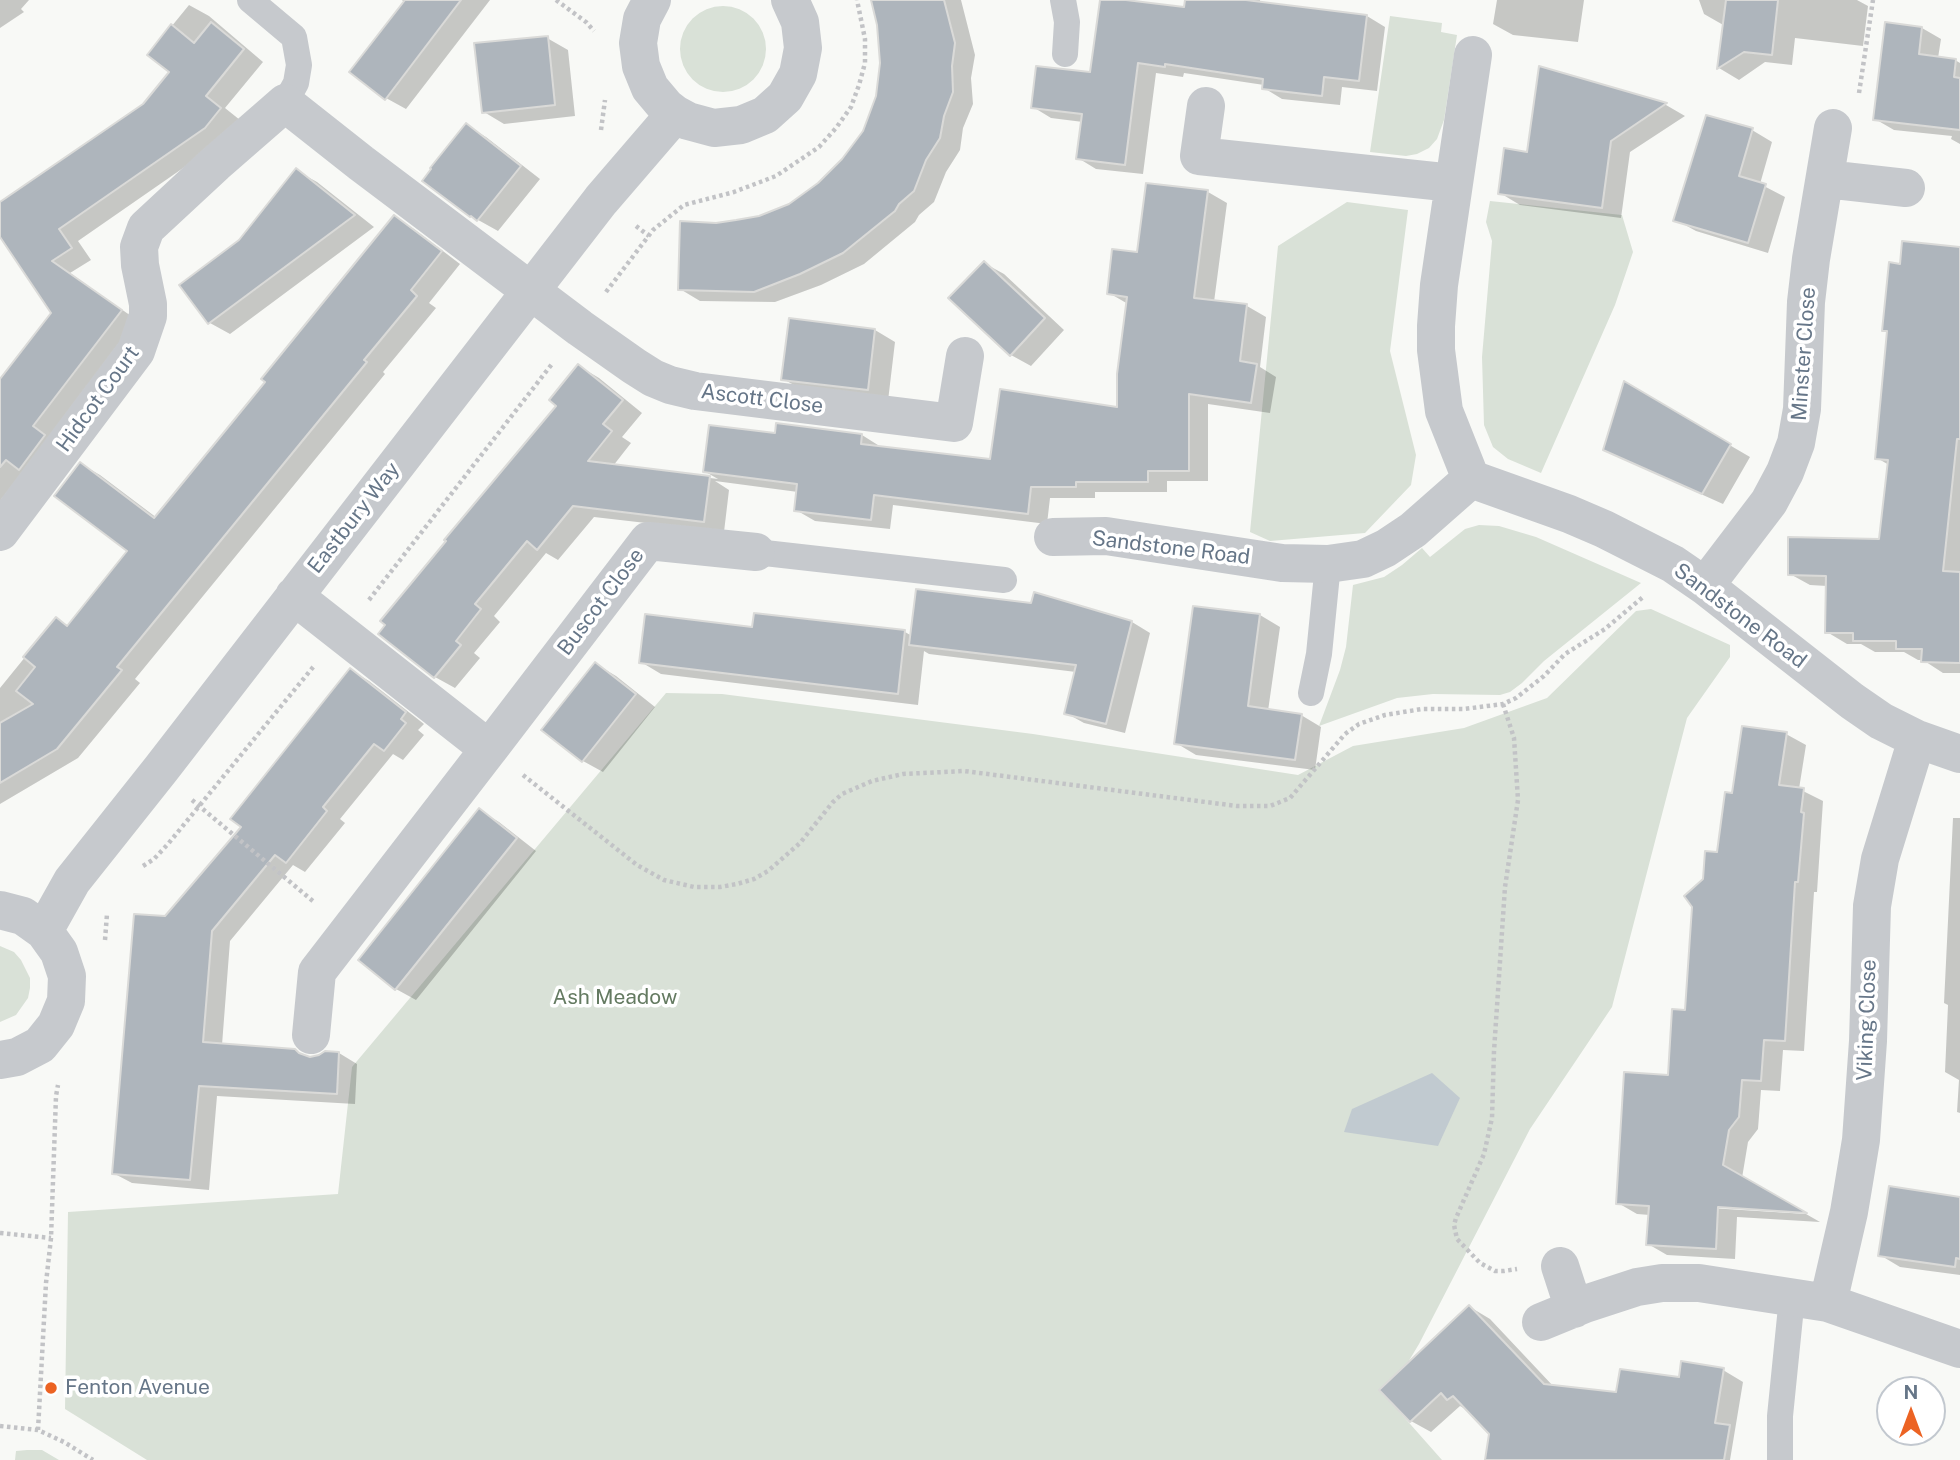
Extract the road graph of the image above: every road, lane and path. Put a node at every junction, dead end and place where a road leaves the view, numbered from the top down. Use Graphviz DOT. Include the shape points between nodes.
graph roads {
  1 [pos="250,0"];
  2 [pos="556,0"];
  3 [pos="652,0"];
  4 [pos="790,0"];
  5 [pos="1063,0"];
  6 [pos="1872,0"];
  7 [pos="595,31"];
  8 [pos="1065,54"];
  9 [pos="1473,55"];
  10 [pos="605,90"];
  11 [pos="285,103"];
  12 [pos="1206,106"];
  13 [pos="675,114"];
  14 [pos="1833,128"];
  15 [pos="600,135"];
  16 [pos="1826,179"];
  17 [pos="1453,183"];
  18 [pos="1906,188"];
  19 [pos="601,200"];
  20 [pos="649,236"];
  21 [pos="531,290"];
  22 [pos="965,356"];
  23 [pos="1471,480"];
  24 [pos="0,532"];
  25 [pos="1053,537"];
  26 [pos="755,552"];
  27 [pos="1328,564"];
  28 [pos="1673,564"];
  29 [pos="1004,580"];
  30 [pos="1705,586"];
  31 [pos="294,596"];
  32 [pos="1311,694"];
  33 [pos="1503,704"];
  34 [pos="1917,739"];
  35 [pos="489,749"];
  36 [pos="1960,754"];
  37 [pos="161,769"];
  38 [pos="0,910"];
  39 [pos="44,931"];
  40 [pos="350,932"];
  41 [pos="311,1035"];
  42 [pos="0,1060"];
  43 [pos="0,1233"];
  44 [pos="51,1238"];
  45 [pos="1560,1266"];
  46 [pos="1810,1300"];
  47 [pos="1960,1349"];
  48 [pos="0,1426"];
  49 [pos="93,1460"];
  50 [pos="1780,1460"];
  1 -- 11 [label="lane, Hidcot Court" via="294,37 299,65"];
  2 -- 7 [label="path"];
  3 -- 13 [label="street" via="642,19 638,43 641,66 650,88"];
  4 -- 13 [label="street" via="800,22 803,48 799,74 785,97 765,115 741,125 714,128"];
  5 -- 8 [label="lane"];
  6 -- 14 [label="path" via="1855,131"];
  9 -- 17 [label="street"];
  10 -- 15 [label="path"];
  11 -- 21 [label="street"];
  11 -- 24 [label="street, Hidcot Court" via="146,228 139,247 148,316 136,351"];
  12 -- 17 [label="street" via="1199,156"];
  13 -- 19 [label="street, Eastbury Way"];
  14 -- 16 [label="street, Minster Close"];
  16 -- 18 [label="street"];
  16 -- 30 [label="street, Minster Close" via="1806,302 1802,409 1796,443 1769,502"];
  17 -- 23 [label="street" via="1439,285 1436,350 1444,411"];
  19 -- 20 [label="path"];
  19 -- 21 [label="street, Eastbury Way"];
  21 -- 22 [label="street, Ascott Close" via="653,379 695,391 954,423"];
  21 -- 31 [label="street, Eastbury Way"];
  23 -- 27 [label="street, Sandstone Road" via="1386,548 1363,559"];
  23 -- 28 [label="street, Sandstone Road" via="1569,514"];
  25 -- 27 [label="street, Sandstone Road" via="1106,536 1282,563"];
  26 -- 29 [label="lane"];
  26 -- 35 [label="street, Buscot Close" via="648,541"];
  27 -- 32 [label="lane"];
  28 -- 30 [label="street, Sandstone Road"];
  28 -- 33 [label="path" via="1605,629 1565,654 1544,676"];
  30 -- 34 [label="street, Sandstone Road" via="1852,701"];
  31 -- 35 [label="street"];
  31 -- 37 [label="street, Eastbury Way"];
  33 -- 35 [label="path" via="1422,709 1359,724 1345,734 1290,799 1270,806 1237,806 964,771 893,776 842,794 800,843 768,871 720,887 664,880 637,865"];
  33 -- 45 [label="path" via="1514,738 1518,800 1505,887 1492,1118 1484,1154 1456,1218 1455,1233 1462,1247 1495,1270 1517,1269 1556,1257"];
  34 -- 36 [label="street, Sandstone Road"];
  34 -- 46 [label="street, Viking Close" via="1880,859 1872,906 1861,1140 1849,1212"];
  35 -- 40 [label="street, Buscot Close"];
  37 -- 39 [label="street, Eastbury Way" via="72,881"];
  37 -- 40 [label="path" via="198,806"];
  38 -- 39 [label="street" via="23,916"];
  39 -- 42 [label="street" via="59,951 67,976 66,1001 56,1025 40,1045"];
  40 -- 41 [label="street, Buscot Close" via="317,972"];
  43 -- 44 [label="path"];
  45 -- 46 [label="street" via="1557,1315 1662,1283 1699,1283"];
  46 -- 47 [label="street"];
  46 -- 50 [label="lane, Viking Close" via="1780,1416"];
  48 -- 49 [label="path" via="38,1430"];
}
